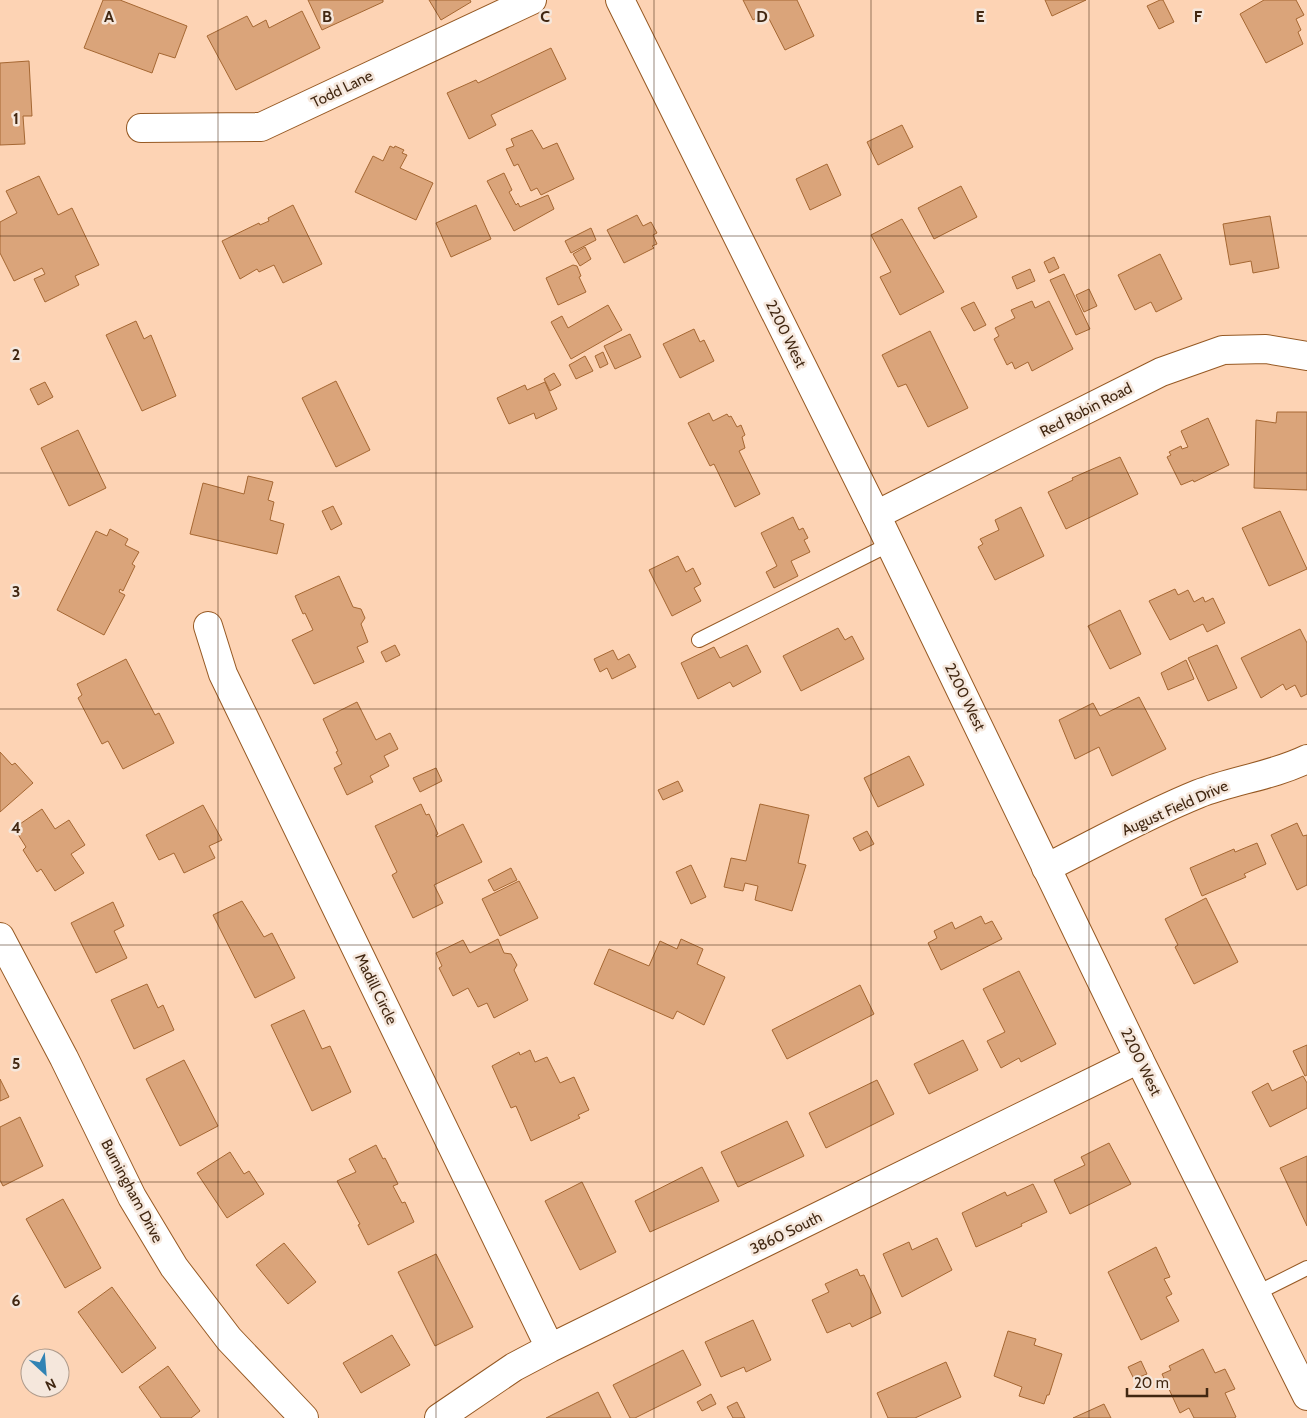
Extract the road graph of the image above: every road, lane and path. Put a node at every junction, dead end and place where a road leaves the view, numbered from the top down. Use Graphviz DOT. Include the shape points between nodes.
graph roads {
  1 [pos="532,0"];
  2 [pos="620,0"];
  3 [pos="140,128"];
  4 [pos="1307,356"];
  5 [pos="876,514"];
  6 [pos="890,544"];
  7 [pos="208,626"];
  8 [pos="699,640"];
  9 [pos="1307,759"];
  10 [pos="1046,868"];
  11 [pos="0,937"];
  12 [pos="1139,1059"];
  13 [pos="1307,1268"];
  14 [pos="1256,1293"];
  15 [pos="550,1348"];
  16 [pos="1307,1396"];
  17 [pos="304,1418"];
  18 [pos="439,1418"];
  1 -- 3 [label="street, Todd Lane" via="261,127"];
  2 -- 5 [label="street, 2200 West"];
  4 -- 5 [label="street, Red Robin Road" via="1266,349 1222,350 1161,372"];
  5 -- 6 [label="street, 2200 West"];
  6 -- 8 [label="lane"];
  6 -- 10 [label="street, 2200 West"];
  7 -- 15 [label="street, Madill Circle" via="224,674"];
  9 -- 10 [label="street, August Field Drive" via="1197,795"];
  10 -- 12 [label="street, 2200 West"];
  11 -- 17 [label="street, Burningham Drive" via="132,1197 174,1268 229,1339"];
  12 -- 14 [label="street, 2200 West"];
  12 -- 15 [label="street, 3860 South"];
  13 -- 14 [label="lane"];
  14 -- 16 [label="street, 2200 West"];
  15 -- 18 [label="street, 3860 South" via="514,1367"];
}
